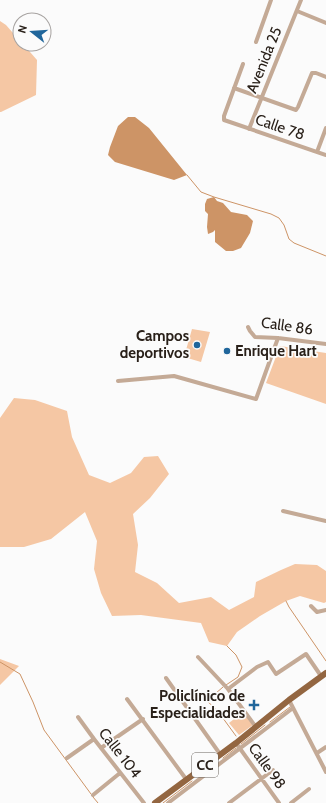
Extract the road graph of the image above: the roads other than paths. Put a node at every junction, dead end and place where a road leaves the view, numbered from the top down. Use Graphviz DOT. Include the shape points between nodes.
graph roads {
  1 [pos="271,0"];
  2 [pos="302,0"];
  3 [pos="297,11"];
  4 [pos="326,23"];
  5 [pos="256,42"];
  6 [pos="243,64"];
  7 [pos="326,77"];
  8 [pos="234,88"];
  9 [pos="262,99"];
  10 [pos="326,128"];
  11 [pos="250,129"];
  12 [pos="317,152"];
  13 [pos="326,155"];
  14 [pos="248,327"];
  15 [pos="278,338"];
  16 [pos="326,344"];
  17 [pos="118,381"];
  18 [pos="283,511"];
  19 [pos="326,521"];
  20 [pos="311,606"];
  21 [pos="326,610"];
  22 [pos="198,656"];
  23 [pos="324,675"];
  24 [pos="166,678"];
  25 [pos="228,689"];
  26 [pos="127,699"];
  27 [pos="289,700"];
  28 [pos="293,708"];
  29 [pos="78,717"];
  30 [pos="143,719"];
  31 [pos="256,727"];
  32 [pos="94,739"];
  33 [pos="236,743"];
  34 [pos="326,746"];
  35 [pos="101,748"];
  36 [pos="240,748"];
  37 [pos="317,753"];
  38 [pos="220,754"];
  39 [pos="67,758"];
  40 [pos="203,766"];
  41 [pos="273,770"];
  42 [pos="326,772"];
  43 [pos="120,773"];
  44 [pos="208,773"];
  45 [pos="262,778"];
  46 [pos="186,779"];
  47 [pos="309,789"];
  48 [pos="92,795"];
  49 [pos="144,803"];
  50 [pos="154,803"];
  51 [pos="168,803"];
  52 [pos="229,803"];
  53 [pos="279,803"];
  54 [pos="291,803"];
  1 -- 5 [label="street"];
  2 -- 3 [label="street, Avenida 25"];
  3 -- 4 [label="street"];
  3 -- 9 [label="street, Avenida 25"];
  6 -- 8 [label="street"];
  7 -- 9 [label="street" via="316,72 312,73 296,110"];
  8 -- 9 [label="street"];
  8 -- 11 [label="street, Calle 78" via="223,119"];
  9 -- 11 [label="street, Avenida 25"];
  10 -- 12 [label="street"];
  11 -- 12 [label="street, Calle 78"];
  12 -- 13 [label="street, Calle 78"];
  14 -- 15 [label="street, Calle 86" via="255,337"];
  15 -- 16 [label="street, Calle 86"];
  15 -- 17 [label="street" via="256,399 174,376"];
  18 -- 19 [label="street"];
  20 -- 21 [label="street" via="317,612"];
  22 -- 25 [label="street, Calle 98"];
  23 -- 25 [label="street" via="306,654 276,674 268,662 257,667"];
  23 -- 27 [label="main road, CC"];
  24 -- 38 [label="street"];
  25 -- 31 [label="street, Calle 98"];
  26 -- 30 [label="street"];
  27 -- 28 [label="street"];
  27 -- 31 [label="main road, CC"];
  28 -- 36 [label="street"];
  28 -- 37 [label="street"];
  29 -- 32 [label="street, Calle 104"];
  30 -- 35 [label="street"];
  30 -- 46 [label="street"];
  31 -- 33 [label="main road, CC"];
  32 -- 35 [label="street, Calle 104"];
  32 -- 39 [label="street"];
  33 -- 36 [label="street, Calle 98"];
  33 -- 38 [label="main road, CC"];
  34 -- 37 [label="street"];
  35 -- 43 [label="street, Calle 104"];
  36 -- 44 [label="street"];
  36 -- 45 [label="street, Calle 98"];
  37 -- 42 [label="street"];
  38 -- 40 [label="main road, CC"];
  40 -- 44 [label="street"];
  40 -- 46 [label="main road, CC"];
  41 -- 45 [label="street"];
  43 -- 48 [label="street"];
  43 -- 49 [label="street, Calle 104"];
  44 -- 51 [label="street"];
  45 -- 52 [label="street"];
  45 -- 53 [label="street, Calle 98"];
  46 -- 50 [label="main road, CC"];
  47 -- 54 [label="street"];
}
